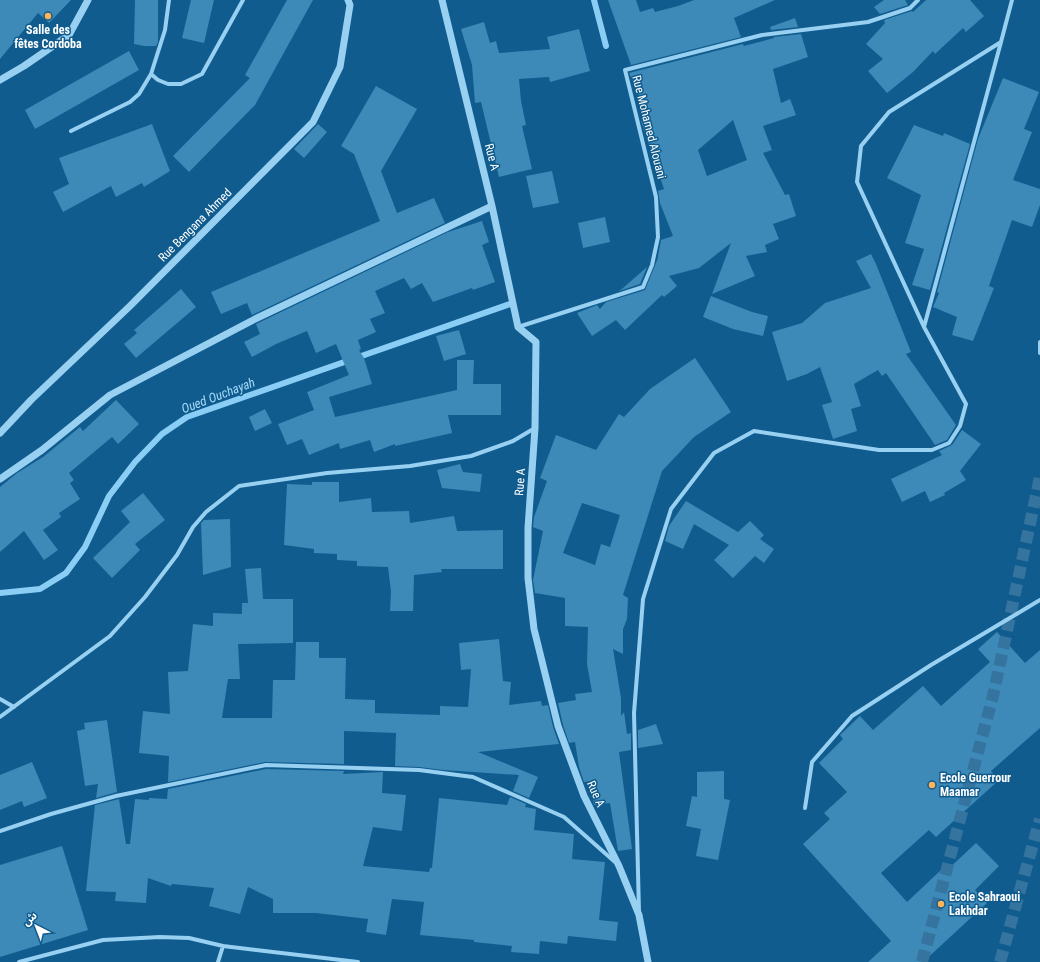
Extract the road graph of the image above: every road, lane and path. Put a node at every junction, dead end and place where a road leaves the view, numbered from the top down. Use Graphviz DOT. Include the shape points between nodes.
graph roads {
  1 [pos="88,0"];
  2 [pos="168,0"];
  3 [pos="243,0"];
  4 [pos="348,0"];
  5 [pos="442,0"];
  6 [pos="918,0"];
  7 [pos="1012,0"];
  8 [pos="1002,42"];
  9 [pos="151,74"];
  10 [pos="0,80"];
  11 [pos="71,132"];
  12 [pos="492,206"];
  13 [pos="518,327"];
  14 [pos="924,327"];
  15 [pos="1040,342"];
  16 [pos="1040,354"];
  17 [pos="535,428"];
  18 [pos="0,433"];
  19 [pos="0,479"];
  20 [pos="1040,600"];
  21 [pos="0,699"];
  22 [pos="14,707"];
  23 [pos="0,717"];
  24 [pos="805,808"];
  25 [pos="0,831"];
  26 [pos="619,866"];
  27 [pos="639,915"];
  28 [pos="223,946"];
  29 [pos="19,962"];
  30 [pos="218,962"];
  31 [pos="358,962"];
  32 [pos="648,962"];
  1 -- 10 [label="street" via="69,35"];
  2 -- 9 [label="street" via="165,30"];
  3 -- 9 [label="street" via="202,74 181,84 168,84"];
  4 -- 18 [label="street, Rue Bengana Ahmed" via="350,5 340,67 314,122"];
  5 -- 12 [label="street, Rue A"];
  6 -- 13 [label="street, Rue Mohamed Alouani" via="910,8 868,22 762,35 625,70 656,197 658,237 644,287"];
  7 -- 8 [label="street"];
  8 -- 14 [label="street"];
  8 -- 14 [label="street" via="889,112 861,146 856,182"];
  9 -- 11 [label="street" via="139,94 130,102"];
  12 -- 13 [label="street, Rue A"];
  12 -- 19 [label="street" via="255,319 110,395 42,450"];
  13 -- 17 [label="street, Rue A" via="536,342"];
  14 -- 27 [label="street" via="966,404 960,426 949,443 932,450 879,450 754,431 714,454 671,509 643,599 634,713"];
  15 -- 16 [label="street"];
  17 -- 22 [label="street" via="513,441 471,456 410,466 327,473 239,486 206,512 193,527 177,555 146,597 110,636"];
  17 -- 26 [label="street, Rue A" via="528,528 528,578 534,629 561,733 584,796"];
  20 -- 24 [label="street" via="852,716 812,762"];
  21 -- 22 [label="street"];
  22 -- 23 [label="street"];
  25 -- 26 [label="street" via="116,796 266,765 419,770 473,777 564,817"];
  26 -- 27 [label="street, Rue A"];
  27 -- 32 [label="street, Rue A"];
  28 -- 29 [label="street" via="189,938 103,940"];
  28 -- 30 [label="street"];
  28 -- 31 [label="street"];
}
